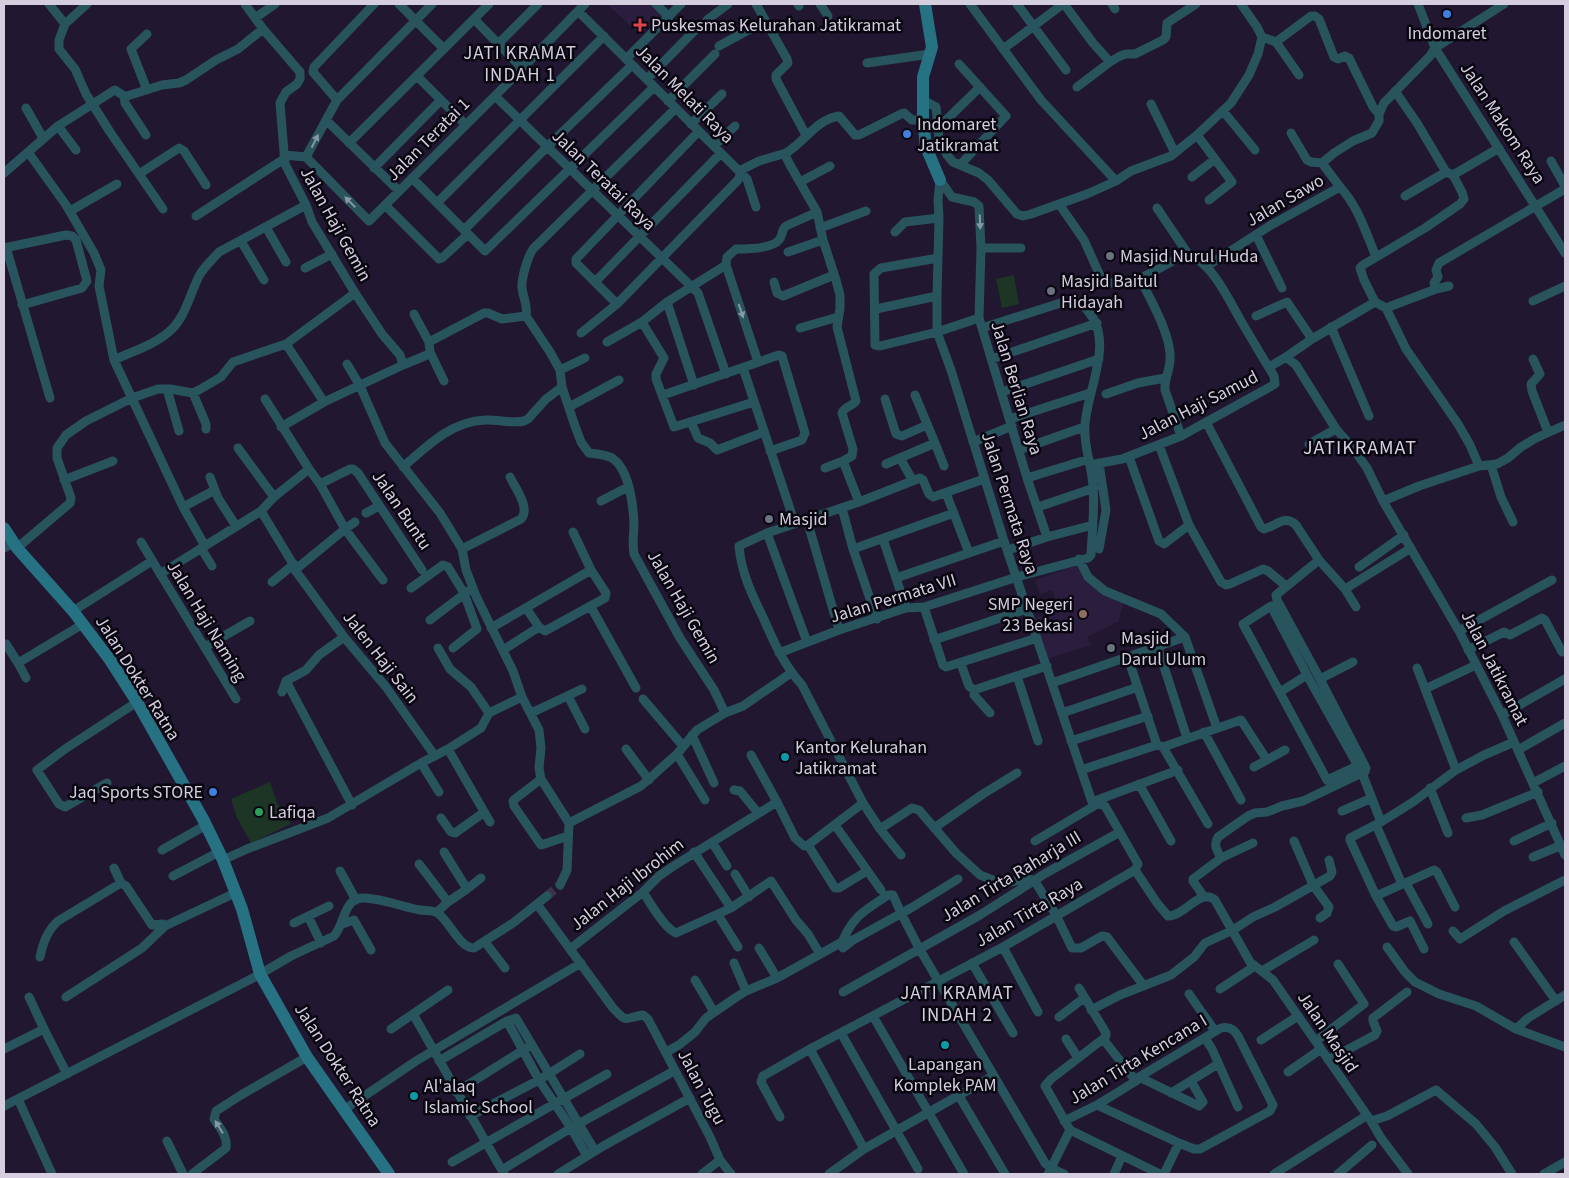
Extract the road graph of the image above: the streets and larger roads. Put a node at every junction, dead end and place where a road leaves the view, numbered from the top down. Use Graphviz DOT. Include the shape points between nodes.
graph roads {
  1 [pos="49,4"];
  2 [pos="86,4"];
  3 [pos="245,4"];
  4 [pos="275,4"];
  5 [pos="374,4"];
  6 [pos="399,4"];
  7 [pos="432,4"];
  8 [pos="489,4"];
  9 [pos="538,4"];
  10 [pos="585,4"];
  11 [pos="656,4"];
  12 [pos="681,4"];
  13 [pos="728,4"];
  14 [pos="756,4"];
  15 [pos="820,4"];
  16 [pos="925,4"];
  17 [pos="970,4"];
  18 [pos="1018,4"];
  19 [pos="1064,4"];
  20 [pos="1196,4"];
  21 [pos="1241,4"];
  22 [pos="1418,4"];
  23 [pos="1504,4"];
  24 [pos="578,11"];
  25 [pos="828,16"];
  26 [pos="669,17"];
  27 [pos="255,18"];
  28 [pos="474,19"];
  29 [pos="416,20"];
  30 [pos="707,20"];
  31 [pos="765,21"];
  32 [pos="65,24"];
  33 [pos="1034,26"];
  34 [pos="263,29"];
  35 [pos="696,29"];
  36 [pos="147,34"];
  37 [pos="604,36"];
  38 [pos="1262,37"];
  39 [pos="1276,42"];
  40 [pos="498,44"];
  41 [pos="1003,48"];
  42 [pos="1435,48"];
  43 [pos="444,49"];
  44 [pos="930,54"];
  45 [pos="629,62"];
  46 [pos="1110,62"];
  47 [pos="867,63"];
  48 [pos="959,64"];
  49 [pos="522,68"];
  50 [pos="1066,70"];
  51 [pos="1300,75"];
  52 [pos="417,76"];
  53 [pos="647,79"];
  54 [pos="654,87"];
  55 [pos="980,87"];
  56 [pos="1077,87"];
  57 [pos="146,90"];
  58 [pos="1395,91"];
  59 [pos="722,94"];
  60 [pos="124,96"];
  61 [pos="495,96"];
  62 [pos="337,100"];
  63 [pos="440,100"];
  64 [pos="923,100"];
  65 [pos="668,101"];
  66 [pos="1151,104"];
  67 [pos="93,105"];
  68 [pos="26,108"];
  69 [pos="676,108"];
  70 [pos="1223,111"];
  71 [pos="1379,114"];
  72 [pos="326,120"];
  73 [pos="519,120"];
  74 [pos="923,120"];
  75 [pos="692,124"];
  76 [pos="466,125"];
  77 [pos="58,126"];
  78 [pos="735,126"];
  79 [pos="938,128"];
  80 [pos="699,131"];
  81 [pos="1291,132"];
  82 [pos="146,135"];
  83 [pos="806,135"];
  84 [pos="1197,135"];
  85 [pos="43,138"];
  86 [pos="349,143"];
  87 [pos="547,147"];
  88 [pos="1499,148"];
  89 [pos="76,150"];
  90 [pos="718,150"];
  91 [pos="1254,150"];
  92 [pos="28,152"];
  93 [pos="786,152"];
  94 [pos="1175,153"];
  95 [pos="284,157"];
  96 [pos="306,157"];
  97 [pos="1216,160"];
  98 [pos="1551,161"];
  99 [pos="1322,163"];
  100 [pos="960,165"];
  101 [pos="830,166"];
  102 [pos="374,168"];
  103 [pos="570,170"];
  104 [pos="740,172"];
  105 [pos="4,173"];
  106 [pos="139,174"];
  107 [pos="1450,174"];
  108 [pos="1192,177"];
  109 [pos="412,178"];
  110 [pos="940,180"];
  111 [pos="1116,181"];
  112 [pos="800,182"];
  113 [pos="118,184"];
  114 [pos="206,185"];
  115 [pos="1340,187"];
  116 [pos="1565,187"];
  117 [pos="592,190"];
  118 [pos="399,192"];
  119 [pos="1405,196"];
  120 [pos="958,198"];
  121 [pos="938,200"];
  122 [pos="1209,200"];
  123 [pos="437,203"];
  124 [pos="1059,204"];
  125 [pos="306,205"];
  126 [pos="385,205"];
  127 [pos="1536,206"];
  128 [pos="756,207"];
  129 [pos="1157,208"];
  130 [pos="163,209"];
  131 [pos="70,211"];
  132 [pos="866,211"];
  133 [pos="817,212"];
  134 [pos="617,215"];
  135 [pos="196,216"];
  136 [pos="939,218"];
  137 [pos="266,227"];
  138 [pos="820,228"];
  139 [pos="466,232"];
  140 [pos="895,232"];
  141 [pos="1256,235"];
  142 [pos="639,236"];
  143 [pos="823,240"];
  144 [pos="241,241"];
  145 [pos="5,248"];
  146 [pos="981,248"];
  147 [pos="1021,248"];
  148 [pos="788,252"];
  149 [pos="1565,253"];
  150 [pos="332,254"];
  151 [pos="1188,254"];
  152 [pos="1376,257"];
  153 [pos="661,258"];
  154 [pos="938,258"];
  155 [pos="286,262"];
  156 [pos="726,265"];
  157 [pos="1207,266"];
  158 [pos="305,268"];
  159 [pos="834,275"];
  160 [pos="1140,279"];
  161 [pos="264,280"];
  162 [pos="595,282"];
  163 [pos="774,282"];
  164 [pos="692,286"];
  165 [pos="1449,286"];
  166 [pos="1565,286"];
  167 [pos="1282,288"];
  168 [pos="1436,289"];
  169 [pos="355,293"];
  170 [pos="936,296"];
  171 [pos="1533,301"];
  172 [pos="667,302"];
  173 [pos="1375,302"];
  174 [pos="617,304"];
  175 [pos="22,305"];
  176 [pos="876,308"];
  177 [pos="1386,308"];
  178 [pos="414,314"];
  179 [pos="526,316"];
  180 [pos="1256,316"];
  181 [pos="838,317"];
  182 [pos="979,318"];
  183 [pos="642,322"];
  184 [pos="1096,324"];
  185 [pos="800,328"];
  186 [pos="982,328"];
  187 [pos="1331,328"];
  188 [pos="937,332"];
  189 [pos="581,333"];
  190 [pos="1312,339"];
  191 [pos="428,342"];
  192 [pos="607,342"];
  193 [pos="286,344"];
  194 [pos="430,352"];
  195 [pos="1286,357"];
  196 [pos="585,358"];
  197 [pos="992,359"];
  198 [pos="1099,359"];
  199 [pos="1533,359"];
  200 [pos="114,360"];
  201 [pos="758,362"];
  202 [pos="347,364"];
  203 [pos="402,365"];
  204 [pos="1269,367"];
  205 [pos="743,368"];
  206 [pos="560,370"];
  207 [pos="726,374"];
  208 [pos="1165,378"];
  209 [pos="618,380"];
  210 [pos="444,381"];
  211 [pos="694,385"];
  212 [pos="360,386"];
  213 [pos="562,387"];
  214 [pos="167,389"];
  215 [pos="1002,392"];
  216 [pos="192,393"];
  217 [pos="1090,393"];
  218 [pos="1106,394"];
  219 [pos="663,395"];
  220 [pos="915,395"];
  221 [pos="50,398"];
  222 [pos="132,398"];
  223 [pos="264,399"];
  224 [pos="885,399"];
  225 [pos="324,402"];
  226 [pos="754,402"];
  227 [pos="569,407"];
  228 [pos="1369,416"];
  229 [pos="691,422"];
  230 [pos="1011,422"];
  231 [pos="1206,422"];
  232 [pos="927,425"];
  233 [pos="1565,425"];
  234 [pos="281,427"];
  235 [pos="1084,427"];
  236 [pos="206,429"];
  237 [pos="1336,429"];
  238 [pos="178,431"];
  239 [pos="764,432"];
  240 [pos="1548,432"];
  241 [pos="1181,436"];
  242 [pos="973,442"];
  243 [pos="935,443"];
  244 [pos="1309,444"];
  245 [pos="1160,445"];
  246 [pos="238,448"];
  247 [pos="1019,450"];
  248 [pos="770,451"];
  249 [pos="1129,457"];
  250 [pos="900,458"];
  251 [pos="113,461"];
  252 [pos="843,462"];
  253 [pos="1093,462"];
  254 [pos="886,464"];
  255 [pos="1490,465"];
  256 [pos="944,466"];
  257 [pos="1479,466"];
  258 [pos="403,467"];
  259 [pos="825,468"];
  260 [pos="309,469"];
  261 [pos="210,477"];
  262 [pos="510,477"];
  263 [pos="1027,478"];
  264 [pos="984,479"];
  265 [pos="64,480"];
  266 [pos="913,481"];
  267 [pos="320,484"];
  268 [pos="628,486"];
  269 [pos="1094,488"];
  270 [pos="214,490"];
  271 [pos="946,493"];
  272 [pos="274,497"];
  273 [pos="1105,499"];
  274 [pos="601,501"];
  275 [pos="1383,501"];
  276 [pos="859,502"];
  277 [pos="379,506"];
  278 [pos="1038,506"];
  279 [pos="183,507"];
  280 [pos="842,508"];
  281 [pos="261,511"];
  282 [pos="366,513"];
  283 [pos="954,513"];
  284 [pos="806,520"];
  285 [pos="1094,521"];
  286 [pos="355,522"];
  287 [pos="1513,522"];
  288 [pos="795,524"];
  289 [pos="1189,525"];
  290 [pos="236,526"];
  291 [pos="4,528"];
  292 [pos="345,529"];
  293 [pos="573,532"];
  294 [pos="767,533"];
  295 [pos="1404,535"];
  296 [pos="1047,537"];
  297 [pos="883,539"];
  298 [pos="141,542"];
  299 [pos="11,546"];
  300 [pos="1006,546"];
  301 [pos="203,547"];
  302 [pos="1411,548"];
  303 [pos="462,549"];
  304 [pos="853,549"];
  305 [pos="1099,550"];
  306 [pos="969,553"];
  307 [pos="1079,559"];
  308 [pos="1319,560"];
  309 [pos="152,561"];
  310 [pos="212,566"];
  311 [pos="1359,566"];
  312 [pos="297,570"];
  313 [pos="422,570"];
  314 [pos="591,570"];
  315 [pos="160,574"];
  316 [pos="1017,577"];
  317 [pos="896,578"];
  318 [pos="383,580"];
  319 [pos="1552,580"];
  320 [pos="272,582"];
  321 [pos="1286,586"];
  322 [pos="411,588"];
  323 [pos="473,588"];
  324 [pos="1345,589"];
  325 [pos="464,593"];
  326 [pos="592,607"];
  327 [pos="924,607"];
  328 [pos="1356,607"];
  329 [pos="526,608"];
  330 [pos="906,608"];
  331 [pos="1027,609"];
  332 [pos="73,611"];
  333 [pos="876,619"];
  334 [pos="430,620"];
  335 [pos="250,622"];
  336 [pos="83,624"];
  337 [pos="488,625"];
  338 [pos="539,626"];
  339 [pos="839,630"];
  340 [pos="1459,631"];
  341 [pos="344,637"];
  342 [pos="1185,637"];
  343 [pos="1037,638"];
  344 [pos="934,640"];
  345 [pos="807,642"];
  346 [pos="6,644"];
  347 [pos="1157,646"];
  348 [pos="205,647"];
  349 [pos="438,648"];
  350 [pos="452,648"];
  351 [pos="503,650"];
  352 [pos="1468,650"];
  353 [pos="1562,652"];
  354 [pos="779,653"];
  355 [pos="1128,658"];
  356 [pos="1353,662"];
  357 [pos="18,663"];
  358 [pos="961,664"];
  359 [pos="1047,666"];
  360 [pos="1476,666"];
  361 [pos="1417,668"];
  362 [pos="791,673"];
  363 [pos="1307,675"];
  364 [pos="1017,676"];
  365 [pos="26,678"];
  366 [pos="1320,679"];
  367 [pos="1565,680"];
  368 [pos="286,681"];
  369 [pos="1052,683"];
  370 [pos="1138,686"];
  371 [pos="636,688"];
  372 [pos="1425,688"];
  373 [pos="582,689"];
  374 [pos="974,690"];
  375 [pos="282,692"];
  376 [pos="1280,692"];
  377 [pos="568,696"];
  378 [pos="522,698"];
  379 [pos="236,699"];
  380 [pos="643,699"];
  381 [pos="136,702"];
  382 [pos="725,713"];
  383 [pos="990,713"];
  384 [pos="1062,713"];
  385 [pos="490,714"];
  386 [pos="531,714"];
  387 [pos="1502,715"];
  388 [pos="1148,716"];
  389 [pos="1565,723"];
  390 [pos="1217,728"];
  391 [pos="585,729"];
  392 [pos="1204,732"];
  393 [pos="692,735"];
  394 [pos="1187,738"];
  395 [pos="1038,741"];
  396 [pos="1071,741"];
  397 [pos="683,746"];
  398 [pos="1160,746"];
  399 [pos="1518,747"];
  400 [pos="448,750"];
  401 [pos="626,750"];
  402 [pos="1285,750"];
  403 [pos="677,754"];
  404 [pos="751,755"];
  405 [pos="435,756"];
  406 [pos="1267,760"];
  407 [pos="421,763"];
  408 [pos="1564,763"];
  409 [pos="1254,768"];
  410 [pos="1081,770"];
  411 [pos="1178,770"];
  412 [pos="1360,770"];
  413 [pos="1456,770"];
  414 [pos="1017,773"];
  415 [pos="542,779"];
  416 [pos="1533,779"];
  417 [pos="649,780"];
  418 [pos="107,783"];
  419 [pos="714,783"];
  420 [pos="1138,784"];
  421 [pos="1430,788"];
  422 [pos="734,790"];
  423 [pos="438,792"];
  424 [pos="1538,792"];
  425 [pos="1372,798"];
  426 [pos="705,800"];
  427 [pos="1242,800"];
  428 [pos="777,802"];
  429 [pos="1095,802"];
  430 [pos="863,803"];
  431 [pos="352,805"];
  432 [pos="1342,811"];
  433 [pos="483,812"];
  434 [pos="758,813"];
  435 [pos="441,818"];
  436 [pos="1466,818"];
  437 [pos="490,822"];
  438 [pos="1378,823"];
  439 [pos="1552,823"];
  440 [pos="569,824"];
  441 [pos="1208,824"];
  442 [pos="206,825"];
  443 [pos="835,825"];
  444 [pos="934,828"];
  445 [pos="880,829"];
  446 [pos="1120,832"];
  447 [pos="1448,833"];
  448 [pos="568,836"];
  449 [pos="1514,840"];
  450 [pos="1035,841"];
  451 [pos="712,842"];
  452 [pos="1171,842"];
  453 [pos="1253,842"];
  454 [pos="1294,842"];
  455 [pos="808,845"];
  456 [pos="1562,845"];
  457 [pos="162,850"];
  458 [pos="444,852"];
  459 [pos="694,852"];
  460 [pos="901,855"];
  461 [pos="1565,855"];
  462 [pos="221,856"];
  463 [pos="1533,857"];
  464 [pos="1221,858"];
  465 [pos="1329,860"];
  466 [pos="419,864"];
  467 [pos="727,866"];
  468 [pos="114,868"];
  469 [pos="1135,870"];
  470 [pos="340,871"];
  471 [pos="867,871"];
  472 [pos="735,874"];
  473 [pos="173,876"];
  474 [pos="481,878"];
  475 [pos="958,879"];
  476 [pos="1034,880"];
  477 [pos="1565,880"];
  478 [pos="121,883"];
  479 [pos="1404,884"];
  480 [pos="560,885"];
  481 [pos="1314,885"];
  482 [pos="467,889"];
  483 [pos="881,890"];
  484 [pos="643,892"];
  485 [pos="236,893"];
  486 [pos="547,896"];
  487 [pos="1376,896"];
  488 [pos="749,897"];
  489 [pos="1204,897"];
  490 [pos="356,900"];
  491 [pos="448,902"];
  492 [pos="537,904"];
  493 [pos="329,906"];
  494 [pos="1455,907"];
  495 [pos="731,908"];
  496 [pos="437,912"];
  497 [pos="901,913"];
  498 [pos="718,915"];
  499 [pos="308,916"];
  500 [pos="1056,916"];
  501 [pos="1320,918"];
  502 [pos="294,923"];
  503 [pos="342,924"];
  504 [pos="1428,924"];
  505 [pos="165,926"];
  506 [pos="1233,930"];
  507 [pos="1453,931"];
  508 [pos="1314,940"];
  509 [pos="485,942"];
  510 [pos="1514,942"];
  511 [pos="321,943"];
  512 [pos="843,945"];
  513 [pos="738,947"];
  514 [pos="1003,947"];
  515 [pos="1387,947"];
  516 [pos="759,948"];
  517 [pos="919,948"];
  518 [pos="570,949"];
  519 [pos="1424,949"];
  520 [pos="370,950"];
  521 [pos="820,954"];
  522 [pos="40,957"];
  523 [pos="582,963"];
  524 [pos="972,963"];
  525 [pos="734,964"];
  526 [pos="1338,964"];
  527 [pos="505,968"];
  528 [pos="1258,969"];
  529 [pos="260,974"];
  530 [pos="777,978"];
  531 [pos="696,980"];
  532 [pos="938,981"];
  533 [pos="1144,986"];
  534 [pos="1079,988"];
  535 [pos="448,990"];
  536 [pos="1220,990"];
  537 [pos="746,991"];
  538 [pos="844,992"];
  539 [pos="1407,992"];
  540 [pos="1189,994"];
  541 [pos="1565,995"];
  542 [pos="29,997"];
  543 [pos="66,997"];
  544 [pos="1084,998"];
  545 [pos="1556,1001"];
  546 [pos="1091,1010"];
  547 [pos="714,1012"];
  548 [pos="1038,1012"];
  549 [pos="412,1014"];
  550 [pos="643,1015"];
  551 [pos="874,1016"];
  552 [pos="1298,1016"];
  553 [pos="1058,1017"];
  554 [pos="507,1021"];
  555 [pos="478,1025"];
  556 [pos="1516,1028"];
  557 [pos="44,1029"];
  558 [pos="391,1029"];
  559 [pos="1215,1031"];
  560 [pos="841,1033"];
  561 [pos="1013,1033"];
  562 [pos="484,1034"];
  563 [pos="1205,1038"];
  564 [pos="1066,1039"];
  565 [pos="1103,1039"];
  566 [pos="1261,1040"];
  567 [pos="532,1044"];
  568 [pos="1318,1045"];
  569 [pos="1565,1046"];
  570 [pos="810,1049"];
  571 [pos="4,1050"];
  572 [pos="523,1050"];
  573 [pos="434,1051"];
  574 [pos="666,1052"];
  575 [pos="580,1054"];
  576 [pos="307,1057"];
  577 [pos="1078,1058"];
  578 [pos="1328,1060"];
  579 [pos="439,1061"];
  580 [pos="1218,1064"];
  581 [pos="674,1071"];
  582 [pos="1288,1072"];
  583 [pos="549,1073"];
  584 [pos="67,1074"];
  585 [pos="607,1074"];
  586 [pos="994,1076"];
  587 [pos="1137,1079"];
  588 [pos="539,1080"];
  589 [pos="1191,1081"];
  590 [pos="456,1092"];
  591 [pos="1172,1093"];
  592 [pos="959,1096"];
  593 [pos="565,1098"];
  594 [pos="690,1098"];
  595 [pos="18,1099"];
  596 [pos="554,1103"];
  597 [pos="1097,1105"];
  598 [pos="4,1106"];
  599 [pos="1238,1107"];
  600 [pos="345,1109"];
  601 [pos="929,1112"];
  602 [pos="470,1116"];
  603 [pos="780,1117"];
  604 [pos="1369,1118"];
  605 [pos="1064,1121"];
  606 [pos="576,1126"];
  607 [pos="1070,1130"];
  608 [pos="896,1131"];
  609 [pos="167,1141"];
  610 [pos="486,1143"];
  611 [pos="1179,1143"];
  612 [pos="1372,1145"];
  613 [pos="864,1149"];
  614 [pos="595,1151"];
  615 [pos="587,1156"];
  616 [pos="1122,1156"];
  617 [pos="720,1160"];
  618 [pos="452,1162"];
  619 [pos="1565,1162"];
  620 [pos="918,1169"];
  621 [pos="1049,1171"];
  622 [pos="503,1172"];
  623 [pos="52,1174"];
  624 [pos="182,1174"];
  625 [pos="192,1174"];
  626 [pos="389,1174"];
  627 [pos="558,1174"];
  628 [pos="702,1174"];
  629 [pos="731,1174"];
  630 [pos="829,1174"];
  631 [pos="964,1174"];
  632 [pos="1005,1174"];
  633 [pos="1064,1174"];
  634 [pos="1114,1174"];
  635 [pos="1160,1174"];
  636 [pos="1164,1174"];
  637 [pos="1274,1174"];
  638 [pos="1338,1174"];
  639 [pos="1408,1174"];
  640 [pos="1512,1174"];
  641 [pos="1544,1174"];
  1 -- 32 [label="street"];
  2 -- 32 [label="street"];
  3 -- 27 [label="street, Jalan Haji Gemin"];
  4 -- 27 [label="street"];
  5 -- 62 [label="street" via="314,67 313,72"];
  6 -- 29 [label="street"];
  7 -- 29 [label="street"];
  8 -- 28 [label="street"];
  9 -- 40 [label="street"];
  10 -- 24 [label="street, Jalan Teratai 1"];
  11 -- 26 [label="street"];
  12 -- 26 [label="street"];
  13 -- 30 [label="street"];
  14 -- 31 [label="street"];
  15 -- 25 [label="street"];
  16 -- 44 [label="street" via="932,47"];
  17 -- 41 [label="street"];
  18 -- 33 [label="street"];
  19 -- 33 [label="street"];
  19 -- 46 [label="street"];
  20 -- 46 [label="street" via="1167,23 1163,40"];
  21 -- 38 [label="street"];
  22 -- 42 [label="street, Jalan Makom Raya"];
  23 -- 42 [label="street, Jalan Sawo"];
  24 -- 37 [label="street, Jalan Melati Raya"];
  24 -- 49 [label="street, Jalan Teratai 1"];
  26 -- 45 [label="street"];
  27 -- 34 [label="street, Jalan Haji Gemin"];
  28 -- 40 [label="street"];
  28 -- 43 [label="street"];
  29 -- 43 [label="street"];
  29 -- 62 [label="street"];
  31 -- 65 [label="street" via="717,50"];
  31 -- 83 [label="street" via="788,63 776,79"];
  32 -- 67 [label="street" via="59,49 75,70"];
  33 -- 41 [label="street"];
  33 -- 50 [label="street"];
  34 -- 57 [label="street" via="238,49 186,80"];
  34 -- 95 [label="street, Jalan Haji Gemin" via="300,72 297,84 286,92 280,103"];
  35 -- 53 [label="street"];
  36 -- 57 [label="street" via="131,49"];
  37 -- 45 [label="street, Jalan Melati Raya"];
  37 -- 73 [label="street"];
  38 -- 39 [label="street"];
  38 -- 70 [label="street" via="1249,75"];
  39 -- 51 [label="street"];
  39 -- 71 [label="street" via="1311,16 1316,16 1334,57 1348,58"];
  40 -- 49 [label="street"];
  41 -- 111 [label="street" via="1041,100"];
  42 -- 58 [label="street, Jalan Sawo"];
  42 -- 88 [label="street, Jalan Makom Raya"];
  43 -- 52 [label="street"];
  44 -- 47 [label="street"];
  44 -- 64 [label="street" via="923,77"];
  45 -- 53 [label="street, Jalan Melati Raya"];
  45 -- 87 [label="street"];
  46 -- 56 [label="street"];
  48 -- 55 [label="street"];
  49 -- 61 [label="street, Jalan Teratai 1"];
  52 -- 63 [label="street"];
  52 -- 86 [label="street"];
  53 -- 54 [label="street, Jalan Melati Raya"];
  54 -- 65 [label="street, Jalan Melati Raya"];
  54 -- 103 [label="street"];
  55 -- 79 [label="street"];
  55 -- 100 [label="street" via="1006,116"];
  57 -- 60 [label="street"];
  58 -- 71 [label="street, Jalan Sawo"];
  58 -- 107 [label="street"];
  59 -- 75 [label="street"];
  60 -- 67 [label="street" via="113,91"];
  60 -- 82 [label="street" via="127,107"];
  61 -- 73 [label="street, Jalan Teratai Raya"];
  61 -- 76 [label="street, Jalan Teratai 1"];
  62 -- 72 [label="street"];
  63 -- 76 [label="street"];
  63 -- 102 [label="street"];
  64 -- 74 [label="street"];
  64 -- 79 [label="street" via="936,107"];
  65 -- 69 [label="street, Jalan Melati Raya"];
  66 -- 94 [label="street"];
  67 -- 77 [label="street"];
  67 -- 106 [label="street"];
  68 -- 85 [label="street"];
  69 -- 75 [label="street, Jalan Melati Raya"];
  69 -- 117 [label="street"];
  70 -- 84 [label="street"];
  70 -- 91 [label="street"];
  71 -- 99 [label="street, Jalan Sawo" via="1372,133 1352,141"];
  72 -- 86 [label="street"];
  96 -- 72 [label="street, one-way"];
  73 -- 87 [label="street, Jalan Teratai Raya"];
  73 -- 123 [label="street"];
  74 -- 83 [label="street" via="912,120 904,113 855,135 839,116"];
  74 -- 110 [label="street" via="926,147"];
  75 -- 80 [label="street, Jalan Melati Raya"];
  76 -- 109 [label="street, Jalan Teratai 1"];
  77 -- 85 [label="street"];
  77 -- 89 [label="street"];
  78 -- 90 [label="street"];
  79 -- 100 [label="street" via="939,140 947,154"];
  80 -- 90 [label="street, Jalan Melati Raya"];
  80 -- 134 [label="street"];
  81 -- 99 [label="street" via="1307,160"];
  83 -- 93 [label="street"];
  84 -- 94 [label="street"];
  84 -- 97 [label="street"];
  85 -- 92 [label="street"];
  86 -- 102 [label="street"];
  87 -- 103 [label="street, Jalan Teratai Raya"];
  87 -- 139 [label="street"];
  88 -- 107 [label="street"];
  88 -- 127 [label="street, Jalan Makom Raya"];
  90 -- 104 [label="street, Jalan Melati Raya"];
  90 -- 142 [label="street"];
  92 -- 105 [label="street"];
  92 -- 131 [label="street"];
  93 -- 104 [label="street" via="759,161"];
  93 -- 112 [label="street"];
  94 -- 111 [label="street" via="1131,171"];
  95 -- 96 [label="street"];
  95 -- 125 [label="street, Jalan Haji Gemin" via="288,172"];
  95 -- 135 [label="street"];
  126 -- 96 [label="street, Jalan Teratai 1, one-way" via="369,221"];
  97 -- 108 [label="street"];
  97 -- 122 [label="street" via="1232,182"];
  98 -- 116 [label="street"];
  99 -- 115 [label="street, Jalan Sawo"];
  100 -- 124 [label="street" via="988,180 1019,216"];
  101 -- 112 [label="street"];
  102 -- 118 [label="street"];
  103 -- 117 [label="street, Jalan Teratai Raya"];
  103 -- 139 [label="street" via="485,251"];
  104 -- 128 [label="street, Jalan Melati Raya" via="747,179"];
  104 -- 153 [label="street" via="738,180"];
  106 -- 114 [label="street" via="179,148"];
  106 -- 130 [label="street"];
  107 -- 119 [label="street"];
  107 -- 152 [label="street" via="1462,192 1464,199 1460,204"];
  109 -- 118 [label="street, Jalan Teratai 1"];
  109 -- 123 [label="street"];
  110 -- 120 [label="street, Jalan Berlian Raya" via="949,195"];
  110 -- 121 [label="street, Jalan Permata Raya"];
  111 -- 124 [label="street"];
  112 -- 133 [label="street"];
  113 -- 131 [label="street"];
  115 -- 141 [label="street, Jalan Sawo"];
  115 -- 152 [label="street" via="1354,208"];
  116 -- 127 [label="street"];
  117 -- 134 [label="street, Jalan Teratai Raya"];
  117 -- 179 [label="street, Jalan Haji Gemin" via="529,255 522,287 528,305"];
  118 -- 126 [label="street, Jalan Teratai 1"];
  120 -- 121 [label="street"];
  120 -- 146 [label="street, Jalan Berlian Raya, one-way" via="979,206"];
  121 -- 136 [label="street, Jalan Permata Raya"];
  123 -- 139 [label="street"];
  124 -- 160 [label="street" via="1084,240 1102,280 1114,283"];
  125 -- 137 [label="street"];
  125 -- 150 [label="street, Jalan Haji Gemin" via="312,222"];
  126 -- 139 [label="street" via="439,259"];
  127 -- 149 [label="street, Jalan Makom Raya"];
  127 -- 168 [label="street" via="1439,263 1438,277 1434,282"];
  129 -- 151 [label="street"];
  131 -- 200 [label="street" via="101,270 99,286"];
  132 -- 138 [label="street"];
  133 -- 138 [label="street"];
  133 -- 156 [label="street" via="786,226 777,242 752,249 736,249 728,257"];
  134 -- 142 [label="street, Jalan Teratai Raya"];
  134 -- 162 [label="street" via="576,259 576,263"];
  136 -- 140 [label="street" via="905,222"];
  136 -- 154 [label="street, Jalan Permata Raya"];
  137 -- 144 [label="street"];
  137 -- 155 [label="street"];
  138 -- 143 [label="street"];
  141 -- 157 [label="street, Jalan Sawo"];
  141 -- 167 [label="street"];
  142 -- 153 [label="street, Jalan Teratai Raya"];
  142 -- 162 [label="street"];
  143 -- 148 [label="street"];
  143 -- 159 [label="street"];
  144 -- 161 [label="street"];
  144 -- 200 [label="street" via="219,252 208,263 172,330"];
  145 -- 175 [label="street"];
  145 -- 175 [label="street" via="66,235 76,240 87,281 85,285"];
  146 -- 147 [label="street"];
  146 -- 182 [label="street, Jalan Berlian Raya"];
  150 -- 158 [label="street"];
  150 -- 169 [label="street, Jalan Haji Gemin"];
  151 -- 157 [label="street"];
  151 -- 160 [label="street"];
  152 -- 173 [label="street" via="1360,268"];
  153 -- 164 [label="street, Jalan Teratai Raya"];
  153 -- 174 [label="street"];
  154 -- 170 [label="street, Jalan Permata Raya"];
  154 -- 176 [label="street" via="881,268 874,274"];
  156 -- 164 [label="street"];
  156 -- 201 [label="street, one-way"];
  157 -- 204 [label="street, Jalan Haji Samud"];
  159 -- 163 [label="street" via="783,296 776,293"];
  159 -- 181 [label="street" via="840,295"];
  160 -- 208 [label="street" via="1170,349"];
  162 -- 174 [label="street"];
  164 -- 172 [label="street"];
  164 -- 207 [label="street" via="698,293"];
  165 -- 168 [label="street"];
  166 -- 171 [label="street"];
  168 -- 177 [label="street"];
  169 -- 193 [label="street"];
  169 -- 203 [label="street, Jalan Haji Gemin" via="400,356"];
  170 -- 176 [label="street"];
  170 -- 188 [label="street, Jalan Permata Raya"];
  172 -- 183 [label="street"];
  172 -- 211 [label="street"];
  173 -- 177 [label="street"];
  173 -- 187 [label="street"];
  174 -- 189 [label="street"];
  175 -- 221 [label="street"];
  176 -- 188 [label="street" via="875,345"];
  177 -- 257 [label="street" via="1406,349 1458,424"];
  178 -- 191 [label="street"];
  179 -- 191 [label="street" via="502,319 484,313"];
  179 -- 206 [label="street, Jalan Haji Gemin"];
  180 -- 190 [label="street" via="1287,302"];
  181 -- 185 [label="street"];
  181 -- 252 [label="street" via="837,327 856,401 842,413 853,452"];
  182 -- 186 [label="street, Jalan Berlian Raya"];
  182 -- 188 [label="street"];
  183 -- 192 [label="street"];
  183 -- 219 [label="street" via="664,358 656,374"];
  184 -- 186 [label="street" via="1093,316 1078,301 1070,300"];
  184 -- 197 [label="street"];
  184 -- 198 [label="street"];
  186 -- 197 [label="street, Jalan Berlian Raya"];
  187 -- 190 [label="street"];
  187 -- 228 [label="street"];
  188 -- 242 [label="street, Jalan Permata Raya"];
  190 -- 195 [label="street"];
  191 -- 194 [label="street"];
  193 -- 216 [label="street" via="233,362 213,382"];
  193 -- 225 [label="street"];
  194 -- 203 [label="street"];
  194 -- 210 [label="street"];
  195 -- 204 [label="street"];
  195 -- 237 [label="street, Jalan Jatikramat" via="1296,365"];
  196 -- 206 [label="street"];
  197 -- 215 [label="street, Jalan Berlian Raya"];
  198 -- 215 [label="street"];
  198 -- 217 [label="street"];
  199 -- 240 [label="street" via="1540,374 1531,386"];
  200 -- 222 [label="street"];
  201 -- 205 [label="street"];
  201 -- 248 [label="street" via="782,356 805,433 802,440"];
  202 -- 212 [label="street"];
  203 -- 212 [label="street"];
  204 -- 231 [label="street, Jalan Haji Samud" via="1275,384"];
  205 -- 207 [label="street"];
  205 -- 226 [label="street"];
  206 -- 213 [label="street, Jalan Haji Gemin"];
  207 -- 211 [label="street"];
  208 -- 218 [label="street"];
  208 -- 241 [label="street" via="1165,390"];
  209 -- 227 [label="street"];
  211 -- 219 [label="street"];
  212 -- 225 [label="street"];
  212 -- 258 [label="street" via="385,443"];
  213 -- 227 [label="street, Jalan Haji Gemin"];
  213 -- 258 [label="street" via="546,398 528,419 468,421 450,429"];
  214 -- 216 [label="street"];
  214 -- 222 [label="street"];
  214 -- 238 [label="street"];
  215 -- 230 [label="street, Jalan Berlian Raya"];
  216 -- 236 [label="street"];
  217 -- 230 [label="street"];
  217 -- 235 [label="street"];
  219 -- 229 [label="street" via="674,426"];
  220 -- 232 [label="street"];
  222 -- 265 [label="street" via="86,421 60,441 57,458"];
  222 -- 279 [label="street"];
  223 -- 234 [label="street"];
  224 -- 232 [label="street" via="896,434 902,436"];
  225 -- 234 [label="street"];
  226 -- 229 [label="street"];
  226 -- 239 [label="street"];
  227 -- 268 [label="street, Jalan Haji Gemin" via="586,450 611,458 624,473"];
  229 -- 239 [label="street" via="698,438 710,442 717,450"];
  230 -- 242 [label="street"];
  230 -- 247 [label="street, Jalan Berlian Raya"];
  231 -- 241 [label="street, Jalan Haji Samud"];
  231 -- 308 [label="street" via="1261,527 1264,529 1291,520"];
  232 -- 243 [label="street"];
  233 -- 240 [label="street"];
  234 -- 260 [label="street"];
  235 -- 247 [label="street"];
  235 -- 253 [label="street"];
  237 -- 244 [label="street"];
  237 -- 275 [label="street, Jalan Jatikramat" via="1367,468"];
  239 -- 248 [label="street"];
  240 -- 255 [label="street" via="1508,458"];
  241 -- 245 [label="street, Jalan Haji Samud"];
  242 -- 264 [label="street, Jalan Permata Raya"];
  243 -- 250 [label="street"];
  243 -- 256 [label="street"];
  245 -- 249 [label="street, Jalan Haji Samud"];
  245 -- 289 [label="street"];
  246 -- 272 [label="street"];
  247 -- 263 [label="street, Jalan Berlian Raya"];
  248 -- 288 [label="street"];
  249 -- 253 [label="street, Jalan Haji Samud"];
  249 -- 289 [label="street" via="1159,541 1164,544"];
  250 -- 254 [label="street"];
  250 -- 266 [label="street"];
  251 -- 265 [label="street"];
  252 -- 259 [label="street"];
  252 -- 276 [label="street"];
  253 -- 263 [label="street, Jalan Haji Samud"];
  253 -- 269 [label="street"];
  253 -- 273 [label="street"];
  255 -- 257 [label="street"];
  255 -- 287 [label="street"];
  257 -- 275 [label="street"];
  258 -- 303 [label="street" via="440,513"];
  260 -- 267 [label="street"];
  260 -- 272 [label="street"];
  261 -- 270 [label="street"];
  262 -- 303 [label="street" via="525,515"];
  263 -- 278 [label="street, Jalan Berlian Raya"];
  264 -- 271 [label="street"];
  264 -- 300 [label="street, Jalan Permata Raya"];
  265 -- 299 [label="street" via="70,503"];
  266 -- 271 [label="street" via="922,479 931,496"];
  266 -- 276 [label="street"];
  267 -- 277 [label="street, Jalan Buntu" via="353,469"];
  267 -- 292 [label="street"];
  268 -- 274 [label="street"];
  268 -- 382 [label="street, Jalan Haji Gemin" via="633,507 634,554"];
  269 -- 278 [label="street"];
  269 -- 285 [label="street"];
  270 -- 279 [label="street"];
  270 -- 290 [label="street"];
  271 -- 283 [label="street"];
  272 -- 281 [label="street"];
  273 -- 285 [label="street"];
  273 -- 305 [label="street"];
  275 -- 295 [label="street, Jalan Jatikramat"];
  276 -- 280 [label="street"];
  277 -- 282 [label="street"];
  277 -- 313 [label="street, Jalan Buntu"];
  278 -- 296 [label="street, Jalan Berlian Raya"];
  279 -- 301 [label="street"];
  280 -- 284 [label="street"];
  280 -- 304 [label="street"];
  281 -- 290 [label="street"];
  281 -- 312 [label="street, Jalen Haji Sain"];
  283 -- 297 [label="street"];
  283 -- 306 [label="street"];
  284 -- 288 [label="street"];
  284 -- 339 [label="street"];
  285 -- 296 [label="street"];
  285 -- 307 [label="street" via="1091,555"];
  286 -- 292 [label="street"];
  288 -- 294 [label="street"];
  289 -- 321 [label="street" via="1221,582 1230,584 1263,568"];
  290 -- 301 [label="street"];
  291 -- 299 [label="street, Jalan Dokter Ratna"];
  292 -- 312 [label="street"];
  292 -- 318 [label="street"];
  293 -- 314 [label="street"];
  294 -- 345 [label="street"];
  294 -- 354 [label="street" via="738,547 744,577"];
  295 -- 302 [label="street, Jalan Jatikramat"];
  295 -- 311 [label="street"];
  296 -- 300 [label="street"];
  297 -- 304 [label="street"];
  297 -- 317 [label="street"];
  298 -- 309 [label="street, Jalan Haji Naming"];
  299 -- 332 [label="street, Jalan Dokter Ratna"];
  300 -- 306 [label="street"];
  300 -- 316 [label="street, Jalan Permata Raya"];
  301 -- 310 [label="street"];
  301 -- 315 [label="street"];
  302 -- 324 [label="street"];
  302 -- 340 [label="street, Jalan Jatikramat"];
  303 -- 323 [label="street"];
  304 -- 333 [label="street"];
  306 -- 317 [label="street"];
  307 -- 316 [label="street, Jalan Permata VII"];
  307 -- 342 [label="street" via="1086,574 1105,591 1161,614"];
  308 -- 321 [label="street"];
  308 -- 324 [label="street"];
  309 -- 315 [label="street, Jalan Haji Naming"];
  309 -- 332 [label="street"];
  312 -- 320 [label="street"];
  312 -- 341 [label="street, Jalen Haji Sain"];
  314 -- 326 [label="street" via="606,596"];
  314 -- 329 [label="street"];
  315 -- 348 [label="street, Jalan Haji Naming"];
  316 -- 327 [label="street, Jalan Permata VII"];
  316 -- 331 [label="street, Jalan Permata Raya"];
  317 -- 330 [label="street"];
  319 -- 340 [label="street"];
  321 -- 366 [label="street" via="1276,595 1277,600"];
  322 -- 325 [label="street" via="446,566"];
  323 -- 325 [label="street"];
  323 -- 337 [label="street"];
  324 -- 328 [label="street"];
  325 -- 334 [label="street"];
  325 -- 350 [label="street" via="477,629"];
  326 -- 338 [label="street" via="547,631 542,631"];
  326 -- 371 [label="street"];
  327 -- 330 [label="street, Jalan Permata VII"];
  327 -- 344 [label="street"];
  329 -- 337 [label="street"];
  329 -- 338 [label="street"];
  330 -- 333 [label="street, Jalan Permata VII"];
  331 -- 343 [label="street, Jalan Permata Raya"];
  331 -- 344 [label="street"];
  332 -- 336 [label="street, Jalan Dokter Ratna"];
  333 -- 339 [label="street, Jalan Permata VII"];
  335 -- 348 [label="street"];
  336 -- 357 [label="street"];
  336 -- 381 [label="street, Jalan Dokter Ratna"];
  337 -- 351 [label="street"];
  338 -- 351 [label="street"];
  339 -- 345 [label="street, Jalan Permata VII"];
  340 -- 352 [label="street, Jalan Jatikramat"];
  341 -- 368 [label="street" via="319,655 306,670"];
  341 -- 405 [label="street, Jalen Haji Sain" via="386,686"];
  342 -- 347 [label="street"];
  342 -- 390 [label="street"];
  343 -- 358 [label="street"];
  343 -- 359 [label="street, Jalan Permata Raya"];
  344 -- 358 [label="street" via="944,666"];
  345 -- 354 [label="street, Jalan Permata VII"];
  346 -- 357 [label="street"];
  347 -- 355 [label="street"];
  347 -- 394 [label="street"];
  348 -- 379 [label="street, Jalan Haji Naming"];
  349 -- 385 [label="street" via="450,669 471,687"];
  351 -- 378 [label="street"];
  352 -- 353 [label="street" via="1504,632 1510,635 1542,618"];
  352 -- 360 [label="street, Jalan Jatikramat"];
  354 -- 362 [label="street"];
  355 -- 369 [label="street"];
  355 -- 370 [label="street"];
  356 -- 366 [label="street"];
  357 -- 365 [label="street"];
  358 -- 374 [label="street" via="969,686"];
  359 -- 364 [label="street"];
  359 -- 369 [label="street, Jalan Permata Raya"];
  360 -- 372 [label="street"];
  360 -- 387 [label="street, Jalan Jatikramat"];
  361 -- 372 [label="street"];
  362 -- 382 [label="street" via="743,706"];
  362 -- 430 [label="street" via="802,685"];
  363 -- 376 [label="street"];
  363 -- 376 [label="street" via="1271,606 1243,624"];
  363 -- 412 [label="street"];
  364 -- 374 [label="street"];
  364 -- 395 [label="street"];
  366 -- 412 [label="street" via="1366,768 1364,772"];
  367 -- 387 [label="street"];
  368 -- 375 [label="street"];
  368 -- 431 [label="street"];
  369 -- 384 [label="street, Jalan Permata Raya"];
  370 -- 384 [label="street"];
  370 -- 388 [label="street"];
  372 -- 413 [label="street"];
  373 -- 377 [label="street"];
  374 -- 383 [label="street" via="974,695"];
  376 -- 412 [label="street" via="1327,780"];
  377 -- 386 [label="street"];
  377 -- 391 [label="street"];
  378 -- 385 [label="street"];
  378 -- 386 [label="street"];
  380 -- 397 [label="street"];
  381 -- 418 [label="street" via="37,770 59,804 65,807"];
  381 -- 442 [label="street, Jalan Dokter Ratna"];
  382 -- 393 [label="street"];
  384 -- 396 [label="street, Jalan Permata Raya"];
  385 -- 400 [label="street" via="481,728"];
  386 -- 415 [label="street" via="540,730 539,768"];
  387 -- 399 [label="street, Jalan Jatikramat"];
  388 -- 396 [label="street"];
  388 -- 398 [label="street"];
  389 -- 399 [label="street"];
  390 -- 392 [label="street"];
  390 -- 406 [label="street" via="1241,720"];
  392 -- 394 [label="street"];
  392 -- 427 [label="street"];
  393 -- 397 [label="street"];
  393 -- 419 [label="street"];
  394 -- 398 [label="street"];
  396 -- 410 [label="street, Jalan Permata Raya"];
  397 -- 403 [label="street"];
  398 -- 410 [label="street"];
  398 -- 411 [label="street"];
  399 -- 413 [label="street" via="1484,754"];
  399 -- 416 [label="street, Jalan Jatikramat"];
  400 -- 405 [label="street"];
  400 -- 433 [label="street"];
  401 -- 417 [label="street"];
  402 -- 406 [label="street"];
  403 -- 417 [label="street"];
  403 -- 426 [label="street"];
  404 -- 428 [label="street"];
  405 -- 407 [label="street"];
  406 -- 409 [label="street"];
  407 -- 423 [label="street"];
  407 -- 431 [label="street"];
  408 -- 416 [label="street"];
  410 -- 429 [label="street, Jalan Permata Raya"];
  411 -- 420 [label="street"];
  411 -- 441 [label="street"];
  412 -- 425 [label="street"];
  412 -- 464 [label="street" via="1303,801 1248,816 1218,837 1215,846"];
  413 -- 421 [label="street"];
  414 -- 444 [label="street"];
  415 -- 440 [label="street"];
  415 -- 448 [label="street" via="515,799 514,806 541,846"];
  416 -- 424 [label="street, Jalan Jatikramat"];
  417 -- 440 [label="street"];
  420 -- 429 [label="street"];
  420 -- 452 [label="street"];
  421 -- 438 [label="street"];
  421 -- 447 [label="street"];
  422 -- 434 [label="street" via="740,791"];
  424 -- 436 [label="street" via="1482,815"];
  424 -- 439 [label="street, Jalan Jatikramat"];
  425 -- 432 [label="street"];
  425 -- 438 [label="street"];
  428 -- 434 [label="street, Jalan Haji Ibrohim"];
  428 -- 455 [label="street" via="795,838 804,846"];
  429 -- 446 [label="street, Jalan Permata Raya" via="1105,806"];
  429 -- 450 [label="street"];
  430 -- 443 [label="street"];
  430 -- 445 [label="street"];
  431 -- 462 [label="street" via="328,818"];
  433 -- 435 [label="street" via="455,833"];
  433 -- 437 [label="street"];
  434 -- 451 [label="street, Jalan Haji Ibrohim"];
  438 -- 479 [label="street"];
  438 -- 487 [label="street" via="1350,840"];
  439 -- 449 [label="street"];
  439 -- 456 [label="street, Jalan Jatikramat"];
  440 -- 448 [label="street"];
  442 -- 457 [label="street"];
  442 -- 462 [label="street, Jalan Dokter Ratna"];
  443 -- 455 [label="street"];
  443 -- 471 [label="street"];
  444 -- 445 [label="street" via="919,810 912,808"];
  444 -- 476 [label="street" via="980,875 1003,884"];
  445 -- 460 [label="street"];
  446 -- 469 [label="street, Jalan Permata Raya" via="1138,864"];
  446 -- 476 [label="street, Jalan Tirta Raharja III"];
  448 -- 480 [label="street" via="567,870"];
  451 -- 459 [label="street, Jalan Haji Ibrohim"];
  451 -- 467 [label="street"];
  453 -- 464 [label="street"];
  454 -- 481 [label="street"];
  455 -- 471 [label="street" via="835,888"];
  456 -- 461 [label="street, Jalan Jatikramat"];
  456 -- 463 [label="street"];
  458 -- 482 [label="street"];
  459 -- 484 [label="street, Jalan Haji Ibrohim" via="659,876"];
  459 -- 495 [label="street"];
  462 -- 473 [label="street"];
  462 -- 485 [label="street, Jalan Dokter Ratna"];
  464 -- 489 [label="street" via="1193,879"];
  465 -- 481 [label="street" via="1331,875"];
  466 -- 491 [label="street"];
  468 -- 478 [label="street"];
  469 -- 489 [label="street" via="1168,916"];
  469 -- 500 [label="street, Jalan Tirta Raya"];
  470 -- 490 [label="street"];
  471 -- 483 [label="street"];
  472 -- 488 [label="street"];
  474 -- 482 [label="street"];
  475 -- 497 [label="street"];
  476 -- 500 [label="street"];
  476 -- 517 [label="street, Jalan Tirta Raharja III"];
  477 -- 507 [label="street" via="1504,911 1460,939"];
  478 -- 505 [label="street" via="152,925"];
  478 -- 522 [label="street" via="51,927"];
  479 -- 487 [label="street"];
  479 -- 494 [label="street" via="1436,870"];
  479 -- 504 [label="street"];
  481 -- 501 [label="street" via="1329,907"];
  481 -- 506 [label="street"];
  482 -- 491 [label="street"];
  484 -- 498 [label="street" via="663,922 676,933"];
  484 -- 518 [label="street, Jalan Haji Ibrohim"];
  485 -- 505 [label="street"];
  485 -- 529 [label="street, Jalan Dokter Ratna"];
  486 -- 492 [label="street"];
  487 -- 519 [label="street" via="1393,926 1410,921"];
  488 -- 495 [label="street"];
  488 -- 521 [label="street" via="771,881"];
  489 -- 506 [label="street, Jalan Masjid" via="1215,900"];
  490 -- 496 [label="street" via="366,898"];
  490 -- 503 [label="street" via="347,909"];
  491 -- 496 [label="street"];
  492 -- 509 [label="street"];
  492 -- 518 [label="street, Jalan Haji Ibrohim"];
  493 -- 499 [label="street"];
  495 -- 498 [label="street"];
  496 -- 509 [label="street" via="467,947 474,948"];
  497 -- 512 [label="street"];
  497 -- 512 [label="street" via="893,895 888,895 860,913 847,931"];
  497 -- 517 [label="street"];
  498 -- 513 [label="street"];
  499 -- 502 [label="street"];
  499 -- 511 [label="street"];
  500 -- 514 [label="street, Jalan Tirta Raya"];
  500 -- 533 [label="street" via="1072,948 1081,948 1102,936 1107,937"];
  503 -- 511 [label="street" via="334,936"];
  503 -- 520 [label="street" via="354,920"];
  505 -- 543 [label="street" via="142,948"];
  506 -- 528 [label="street, Jalan Masjid" via="1250,962"];
  506 -- 533 [label="street" via="1205,943 1194,957 1171,975"];
  508 -- 528 [label="street"];
  509 -- 527 [label="street"];
  510 -- 545 [label="street"];
  511 -- 529 [label="street"];
  512 -- 521 [label="street"];
  514 -- 524 [label="street, Jalan Tirta Raya"];
  514 -- 548 [label="street"];
  515 -- 556 [label="street" via="1415,982 1476,1006"];
  516 -- 530 [label="street"];
  517 -- 532 [label="street"];
  517 -- 538 [label="street, Jalan Tirta Raharja III"];
  518 -- 523 [label="street, Jalan Haji Ibrohim"];
  521 -- 530 [label="street"];
  523 -- 550 [label="street, Jalan Haji Ibrohim" via="623,1018 628,1020"];
  523 -- 555 [label="street"];
  524 -- 532 [label="street, Jalan Tirta Raya"];
  524 -- 561 [label="street"];
  525 -- 537 [label="street"];
  526 -- 568 [label="street" via="1364,1004"];
  528 -- 536 [label="street"];
  528 -- 552 [label="street, Jalan Masjid" via="1271,977"];
  529 -- 576 [label="street, Jalan Dokter Ratna"];
  529 -- 584 [label="street"];
  530 -- 537 [label="street"];
  531 -- 547 [label="street"];
  532 -- 551 [label="street, Jalan Tirta Raya"];
  532 -- 586 [label="street"];
  533 -- 546 [label="street"];
  534 -- 544 [label="street"];
  535 -- 549 [label="street"];
  537 -- 547 [label="street"];
  539 -- 578 [label="street" via="1373,1018 1377,1031 1374,1035"];
  540 -- 559 [label="street"];
  541 -- 545 [label="street"];
  542 -- 557 [label="street"];
  544 -- 546 [label="street"];
  544 -- 553 [label="street"];
  545 -- 556 [label="street"];
  546 -- 565 [label="street" via="1106,1033"];
  547 -- 574 [label="street" via="695,1032"];
  549 -- 558 [label="street"];
  549 -- 573 [label="street"];
  550 -- 574 [label="street, Jalan Tugu"];
  551 -- 560 [label="street, Jalan Tirta Raya"];
  551 -- 601 [label="street"];
  552 -- 566 [label="street"];
  552 -- 568 [label="street, Jalan Masjid"];
  554 -- 562 [label="street"];
  554 -- 567 [label="street" via="519,1020"];
  554 -- 572 [label="street"];
  555 -- 562 [label="street"];
  555 -- 573 [label="street"];
  556 -- 569 [label="street"];
  557 -- 571 [label="street"];
  557 -- 584 [label="street"];
  559 -- 563 [label="street, Jalan Tirta Kencana I"];
  559 -- 611 [label="street, Jalan Tirta Kencana I" via="1226,1027 1236,1033 1273,1105 1270,1111 1200,1149"];
  560 -- 570 [label="street, Jalan Tirta Raya"];
  560 -- 608 [label="street"];
  562 -- 579 [label="street"];
  563 -- 580 [label="street"];
  563 -- 587 [label="street, Jalan Tirta Kencana I"];
  564 -- 577 [label="street"];
  565 -- 577 [label="street"];
  565 -- 587 [label="street"];
  567 -- 572 [label="street"];
  567 -- 583 [label="street"];
  568 -- 578 [label="street, Jalan Masjid"];
  568 -- 582 [label="street"];
  570 -- 603 [label="street, Jalan Tirta Raya" via="764,1076 761,1082"];
  570 -- 613 [label="street"];
  572 -- 588 [label="street"];
  572 -- 590 [label="street"];
  573 -- 579 [label="street"];
  573 -- 600 [label="street"];
  574 -- 581 [label="street, Jalan Tugu"];
  575 -- 583 [label="street"];
  576 -- 600 [label="street, Jalan Dokter Ratna"];
  625 -- 576 [label="street, one-way" via="228,1144 214,1119 216,1111"];
  577 -- 605 [label="street" via="1045,1086"];
  578 -- 604 [label="street, Jalan Masjid"];
  579 -- 590 [label="street"];
  580 -- 589 [label="street"];
  580 -- 599 [label="street"];
  581 -- 594 [label="street, Jalan Tugu"];
  581 -- 606 [label="street"];
  583 -- 588 [label="street"];
  583 -- 593 [label="street"];
  584 -- 595 [label="street"];
  585 -- 593 [label="street"];
  586 -- 592 [label="street"];
  586 -- 621 [label="street"];
  587 -- 591 [label="street"];
  587 -- 597 [label="street, Jalan Tirta Kencana I"];
  588 -- 596 [label="street"];
  588 -- 602 [label="street"];
  589 -- 591 [label="street"];
  589 -- 591 [label="street" via="1202,1098 1202,1105"];
  590 -- 602 [label="street"];
  592 -- 601 [label="street"];
  592 -- 632 [label="street"];
  593 -- 596 [label="street"];
  593 -- 606 [label="street"];
  594 -- 614 [label="street"];
  594 -- 617 [label="street, Jalan Tugu"];
  595 -- 598 [label="street"];
  595 -- 623 [label="street"];
  596 -- 606 [label="street"];
  596 -- 610 [label="street"];
  597 -- 605 [label="street, Jalan Tirta Kencana I"];
  597 -- 611 [label="street"];
  600 -- 626 [label="street, Jalan Dokter Ratna"];
  601 -- 608 [label="street"];
  601 -- 631 [label="street"];
  602 -- 610 [label="street"];
  604 -- 637 [label="street"];
  604 -- 639 [label="street, Jalan Masjid"];
  604 -- 640 [label="street" via="1387,1116 1436,1090 1476,1124"];
  605 -- 607 [label="street"];
  606 -- 614 [label="street"];
  606 -- 615 [label="street"];
  606 -- 622 [label="street"];
  607 -- 616 [label="street"];
  607 -- 621 [label="street"];
  608 -- 613 [label="street"];
  608 -- 620 [label="street"];
  609 -- 624 [label="street"];
  610 -- 618 [label="street"];
  610 -- 622 [label="street"];
  611 -- 636 [label="street"];
  612 -- 638 [label="street"];
  613 -- 630 [label="street"];
  614 -- 615 [label="street"];
  615 -- 627 [label="street"];
  616 -- 634 [label="street"];
  616 -- 635 [label="street"];
  617 -- 628 [label="street"];
  617 -- 629 [label="street, Jalan Tugu"];
  619 -- 641 [label="street"];
  621 -- 633 [label="street"];
}
